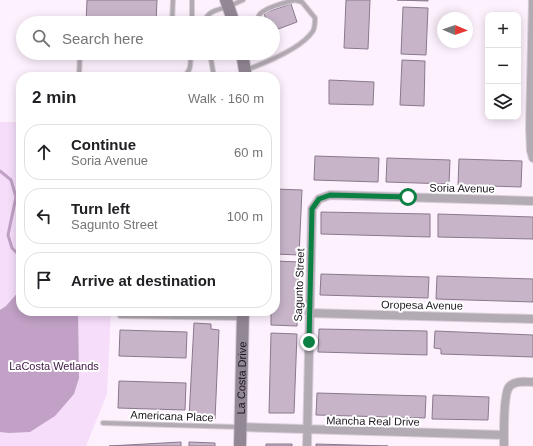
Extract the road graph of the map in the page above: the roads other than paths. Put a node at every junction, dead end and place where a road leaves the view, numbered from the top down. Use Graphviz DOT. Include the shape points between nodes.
graph roads {
  1 [pos="173,0"];
  2 [pos="192,0"];
  3 [pos="243,0"];
  4 [pos="295,0"];
  5 [pos="533,0"];
  6 [pos="227,3"];
  7 [pos="172,16"];
  8 [pos="192,16"];
  9 [pos="207,16"];
  10 [pos="232,16"];
  11 [pos="258,16"];
  12 [pos="532,45"];
  13 [pos="280,55"];
  14 [pos="80,60"];
  15 [pos="190,60"];
  16 [pos="211,60"];
  17 [pos="243,60"];
  18 [pos="270,60"];
  19 [pos="79,72"];
  20 [pos="189,72"];
  21 [pos="213,72"];
  22 [pos="246,72"];
  23 [pos="249,72"];
  24 [pos="533,158"];
  25 [pos="319,199"];
  26 [pos="533,200"];
  27 [pos="310,313"];
  28 [pos="243,316"];
  29 [pos="533,319"];
  30 [pos="533,382"];
  31 [pos="103,423"];
  32 [pos="240,427"];
  33 [pos="307,430"];
  34 [pos="504,435"];
  35 [pos="240,446"];
  36 [pos="307,446"];
  37 [pos="504,446"];
  1 -- 7 [label="lane"];
  2 -- 8 [label="lane"];
  3 -- 6 [label="lane"];
  4 -- 11 [label="lane" via="264,11"];
  4 -- 13 [label="lane" via="302,2 315,18 314,29 295,47"];
  5 -- 12 [label="street"];
  6 -- 9 [label="lane"];
  6 -- 10 [label="street"];
  12 -- 24 [label="street" via="530,128"];
  14 -- 19 [label="lane"];
  15 -- 20 [label="lane"];
  16 -- 21 [label="lane"];
  17 -- 22 [label="street"];
  18 -- 23 [label="lane"];
  25 -- 26 [label="street, Soria Avenue" via="330,195"];
  25 -- 27 [label="street, Sagunto Street" via="312,209"];
  27 -- 29 [label="street, Oropesa Avenue"];
  27 -- 33 [label="street, Sagunto Street"];
  28 -- 32 [label="street, La Costa Drive"];
  30 -- 34 [label="street" via="519,382 509,387"];
  31 -- 32 [label="lane, Americana Place"];
  32 -- 33 [label="street, Mancha Real Drive"];
  32 -- 35 [label="street, La Costa Drive"];
  33 -- 34 [label="street, Mancha Real Drive"];
  33 -- 36 [label="street, Sagunto Street"];
  34 -- 37 [label="street"];
}
